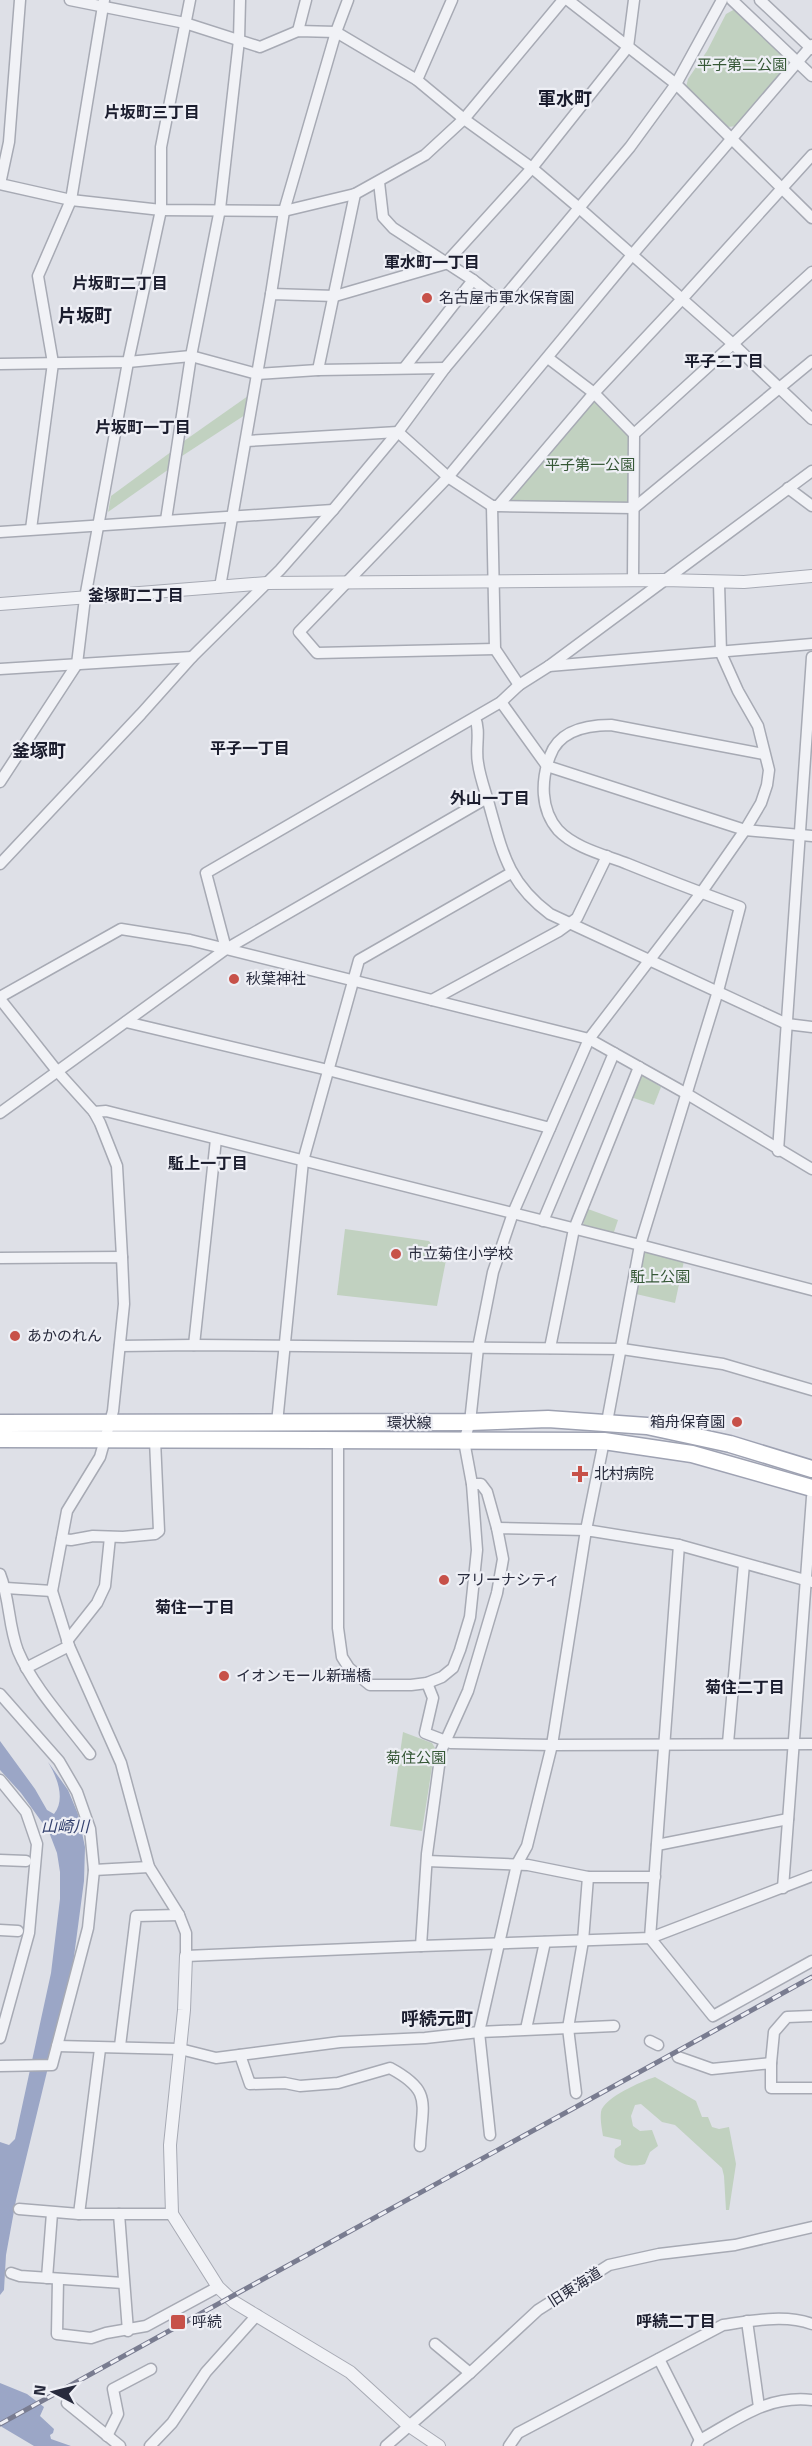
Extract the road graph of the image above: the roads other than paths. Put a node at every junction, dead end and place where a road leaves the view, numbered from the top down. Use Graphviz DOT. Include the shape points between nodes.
graph roads {
  1 [pos="20,0"];
  2 [pos="70,0"];
  3 [pos="190,0"];
  4 [pos="240,0"];
  5 [pos="306,0"];
  6 [pos="348,0"];
  7 [pos="452,0"];
  8 [pos="563,0"];
  9 [pos="568,0"];
  10 [pos="634,0"];
  11 [pos="722,0"];
  12 [pos="732,0"];
  13 [pos="760,0"];
  14 [pos="104,3"];
  15 [pos="185,23"];
  16 [pos="298,31"];
  17 [pos="336,32"];
  18 [pos="239,40"];
  19 [pos="628,47"];
  20 [pos="811,47"];
  21 [pos="798,63"];
  22 [pos="812,76"];
  23 [pos="417,80"];
  24 [pos="676,84"];
  25 [pos="464,119"];
  26 [pos="730,138"];
  27 [pos="812,155"];
  28 [pos="532,168"];
  29 [pos="379,182"];
  30 [pos="0,184"];
  31 [pos="783,188"];
  32 [pos="355,194"];
  33 [pos="71,200"];
  34 [pos="578,207"];
  35 [pos="220,209"];
  36 [pos="161,210"];
  37 [pos="284,211"];
  38 [pos="812,218"];
  39 [pos="632,255"];
  40 [pos="445,264"];
  41 [pos="812,272"];
  42 [pos="473,280"];
  43 [pos="272,294"];
  44 [pos="335,296"];
  45 [pos="682,299"];
  46 [pos="500,302"];
  47 [pos="733,344"];
  48 [pos="191,356"];
  49 [pos="548,358"];
  50 [pos="812,361"];
  51 [pos="128,362"];
  52 [pos="53,363"];
  53 [pos="0,364"];
  54 [pos="405,367"];
  55 [pos="446,368"];
  56 [pos="318,370"];
  57 [pos="257,374"];
  58 [pos="778,387"];
  59 [pos="594,393"];
  60 [pos="812,419"];
  61 [pos="398,432"];
  62 [pos="634,434"];
  63 [pos="246,441"];
  64 [pos="812,471"];
  65 [pos="448,477"];
  66 [pos="788,488"];
  67 [pos="495,506"];
  68 [pos="812,506"];
  69 [pos="634,508"];
  70 [pos="333,510"];
  71 [pos="232,516"];
  72 [pos="166,520"];
  73 [pos="100,525"];
  74 [pos="31,529"];
  75 [pos="0,532"];
  76 [pos="812,576"];
  77 [pos="633,580"];
  78 [pos="664,580"];
  79 [pos="347,581"];
  80 [pos="267,583"];
  81 [pos="493,583"];
  82 [pos="719,583"];
  83 [pos="220,587"];
  84 [pos="85,598"];
  85 [pos="0,604"];
  86 [pos="812,644"];
  87 [pos="495,649"];
  88 [pos="721,653"];
  89 [pos="192,657"];
  90 [pos="812,657"];
  91 [pos="76,664"];
  92 [pos="549,666"];
  93 [pos="0,669"];
  94 [pos="519,685"];
  95 [pos="501,702"];
  96 [pos="475,718"];
  97 [pos="764,754"];
  98 [pos="547,766"];
  99 [pos="0,782"];
  100 [pos="487,798"];
  101 [pos="745,830"];
  102 [pos="800,835"];
  103 [pos="812,836"];
  104 [pos="607,856"];
  105 [pos="1,860"];
  106 [pos="511,873"];
  107 [pos="701,893"];
  108 [pos="570,924"];
  109 [pos="226,949"];
  110 [pos="649,961"];
  111 [pos="353,981"];
  112 [pos="718,991"];
  113 [pos="1,995"];
  114 [pos="432,1000"];
  115 [pos="126,1022"];
  116 [pos="787,1024"];
  117 [pos="812,1027"];
  118 [pos="589,1039"];
  119 [pos="614,1053"];
  120 [pos="639,1067"];
  121 [pos="57,1071"];
  122 [pos="328,1071"];
  123 [pos="687,1094"];
  124 [pos="94,1112"];
  125 [pos="0,1113"];
  126 [pos="550,1128"];
  127 [pos="216,1139"];
  128 [pos="778,1151"];
  129 [pos="303,1161"];
  130 [pos="812,1169"];
  131 [pos="513,1213"];
  132 [pos="543,1221"];
  133 [pos="574,1229"];
  134 [pos="640,1245"];
  135 [pos="122,1257"];
  136 [pos="0,1258"];
  137 [pos="812,1290"];
  138 [pos="194,1345"];
  139 [pos="120,1346"];
  140 [pos="286,1346"];
  141 [pos="478,1348"];
  142 [pos="550,1348"];
  143 [pos="622,1349"];
  144 [pos="812,1390"];
  145 [pos="470,1422"];
  146 [pos="607,1422"];
  147 [pos="0,1423"];
  148 [pos="109,1423"];
  149 [pos="277,1424"];
  150 [pos="0,1439"];
  151 [pos="103,1440"];
  152 [pos="155,1440"];
  153 [pos="338,1441"];
  154 [pos="464,1441"];
  155 [pos="603,1442"];
  156 [pos="812,1469"];
  157 [pos="472,1484"];
  158 [pos="812,1488"];
  159 [pos="812,1497"];
  160 [pos="497,1528"];
  161 [pos="586,1530"];
  162 [pos="110,1537"];
  163 [pos="62,1539"];
  164 [pos="679,1545"];
  165 [pos="744,1564"];
  166 [pos="0,1574"];
  167 [pos="809,1581"];
  168 [pos="6,1588"];
  169 [pos="52,1591"];
  170 [pos="68,1643"];
  171 [pos="26,1668"];
  172 [pos="428,1683"];
  173 [pos="0,1694"];
  174 [pos="444,1741"];
  175 [pos="664,1743"];
  176 [pos="728,1743"];
  177 [pos="812,1744"];
  178 [pos="552,1745"];
  179 [pos="793,1745"];
  180 [pos="90,1754"];
  181 [pos="0,1780"];
  182 [pos="788,1819"];
  183 [pos="657,1845"];
  184 [pos="0,1860"];
  185 [pos="26,1861"];
  186 [pos="427,1861"];
  187 [pos="517,1864"];
  188 [pos="149,1867"];
  189 [pos="94,1870"];
  190 [pos="812,1876"];
  191 [pos="588,1877"];
  192 [pos="655,1877"];
  193 [pos="783,1888"];
  194 [pos="179,1915"];
  195 [pos="0,1930"];
  196 [pos="18,1931"];
  197 [pos="650,1938"];
  198 [pos="583,1941"];
  199 [pos="545,1942"];
  200 [pos="499,1943"];
  201 [pos="421,1946"];
  202 [pos="186,1956"];
  203 [pos="812,1961"];
  204 [pos="812,2016"];
  205 [pos="614,2026"];
  206 [pos="568,2028"];
  207 [pos="526,2029"];
  208 [pos="479,2032"];
  209 [pos="0,2038"];
  210 [pos="57,2046"];
  211 [pos="120,2046"];
  212 [pos="100,2049"];
  213 [pos="180,2049"];
  214 [pos="240,2055"];
  215 [pos="678,2058"];
  216 [pos="771,2063"];
  217 [pos="0,2066"];
  218 [pos="812,2088"];
  219 [pos="576,2093"];
  220 [pos="490,2135"];
  221 [pos="420,2146"];
  222 [pos="19,2209"];
  223 [pos="52,2213"];
  224 [pos="79,2214"];
  225 [pos="119,2214"];
  226 [pos="172,2214"];
  227 [pos="812,2227"];
  228 [pos="11,2273"];
  229 [pos="52,2279"];
  230 [pos="123,2283"];
  231 [pos="218,2287"];
  232 [pos="257,2314"];
  233 [pos="747,2321"];
  234 [pos="812,2324"];
  235 [pos="128,2331"];
  236 [pos="435,2344"];
  237 [pos="659,2359"];
  238 [pos="151,2368"];
  239 [pos="470,2373"];
  240 [pos="812,2400"];
  241 [pos="67,2403"];
  242 [pos="759,2407"];
  243 [pos="408,2425"];
  244 [pos="107,2436"];
  245 [pos="699,2443"];
  246 [pos="120,2446"];
  247 [pos="150,2446"];
  248 [pos="386,2446"];
  249 [pos="440,2446"];
  250 [pos="509,2446"];
  1 -- 30 [label="street" via="9,142"];
  2 -- 14 [label="street"];
  3 -- 15 [label="street"];
  4 -- 18 [label="street"];
  5 -- 16 [label="street"];
  6 -- 17 [label="street"];
  7 -- 23 [label="street"];
  8 -- 25 [label="street"];
  9 -- 19 [label="street"];
  10 -- 19 [label="street"];
  11 -- 24 [label="street"];
  12 -- 21 [label="street"];
  13 -- 20 [label="street"];
  14 -- 15 [label="street"];
  14 -- 33 [label="street"];
  15 -- 18 [label="street"];
  15 -- 36 [label="street" via="162,147"];
  16 -- 17 [label="street"];
  16 -- 18 [label="street" via="260,47"];
  17 -- 23 [label="street"];
  17 -- 37 [label="street"];
  18 -- 35 [label="street"];
  19 -- 24 [label="street"];
  19 -- 28 [label="street"];
  20 -- 21 [label="street"];
  21 -- 22 [label="street"];
  21 -- 26 [label="street"];
  23 -- 25 [label="street"];
  24 -- 26 [label="street"];
  24 -- 34 [label="street" via="630,147"];
  25 -- 28 [label="street"];
  25 -- 29 [label="street" via="425,155"];
  26 -- 31 [label="street"];
  26 -- 39 [label="street"];
  27 -- 31 [label="street"];
  28 -- 34 [label="street"];
  28 -- 40 [label="street"];
  29 -- 32 [label="street"];
  29 -- 40 [label="street" via="383,217"];
  30 -- 33 [label="street"];
  31 -- 38 [label="street"];
  31 -- 45 [label="street"];
  32 -- 37 [label="street"];
  32 -- 44 [label="street"];
  33 -- 36 [label="street"];
  33 -- 52 [label="street" via="38,276"];
  34 -- 39 [label="street"];
  34 -- 46 [label="street"];
  35 -- 36 [label="street"];
  35 -- 37 [label="street"];
  35 -- 48 [label="street"];
  36 -- 51 [label="street"];
  37 -- 43 [label="street"];
  39 -- 45 [label="street"];
  39 -- 49 [label="street"];
  40 -- 42 [label="street"];
  40 -- 44 [label="street"];
  41 -- 47 [label="street"];
  42 -- 46 [label="street"];
  42 -- 54 [label="street"];
  43 -- 44 [label="street"];
  43 -- 57 [label="street"];
  44 -- 56 [label="street"];
  45 -- 47 [label="street"];
  45 -- 59 [label="street"];
  46 -- 55 [label="street"];
  47 -- 58 [label="street"];
  47 -- 62 [label="street"];
  48 -- 51 [label="street"];
  48 -- 57 [label="street"];
  48 -- 72 [label="street"];
  49 -- 59 [label="street"];
  49 -- 65 [label="street"];
  50 -- 58 [label="street"];
  51 -- 52 [label="street"];
  51 -- 73 [label="street"];
  52 -- 53 [label="street"];
  52 -- 74 [label="street"];
  54 -- 55 [label="street"];
  54 -- 56 [label="street"];
  55 -- 61 [label="street"];
  56 -- 57 [label="street"];
  57 -- 63 [label="street"];
  58 -- 60 [label="street"];
  58 -- 69 [label="street"];
  59 -- 62 [label="street"];
  59 -- 67 [label="street"];
  61 -- 63 [label="street"];
  61 -- 65 [label="street"];
  61 -- 70 [label="street"];
  62 -- 69 [label="street"];
  63 -- 71 [label="street"];
  64 -- 66 [label="street"];
  65 -- 67 [label="street"];
  65 -- 79 [label="street"];
  66 -- 68 [label="street"];
  66 -- 78 [label="street"];
  67 -- 69 [label="street"];
  67 -- 81 [label="street"];
  69 -- 77 [label="street"];
  70 -- 71 [label="street"];
  70 -- 80 [label="street"];
  71 -- 72 [label="street"];
  71 -- 83 [label="street"];
  72 -- 73 [label="street"];
  73 -- 74 [label="street"];
  73 -- 84 [label="street"];
  74 -- 75 [label="street"];
  76 -- 82 [label="street"];
  77 -- 78 [label="street"];
  77 -- 81 [label="street"];
  78 -- 82 [label="street"];
  78 -- 92 [label="street"];
  79 -- 80 [label="street"];
  79 -- 81 [label="street"];
  79 -- 87 [label="street" via="299,632 317,653"];
  80 -- 83 [label="street"];
  80 -- 89 [label="street"];
  81 -- 87 [label="street"];
  82 -- 88 [label="street"];
  83 -- 84 [label="street"];
  84 -- 85 [label="street"];
  84 -- 91 [label="street"];
  86 -- 88 [label="street"];
  87 -- 94 [label="street"];
  88 -- 92 [label="street"];
  88 -- 97 [label="street" via="758,726"];
  89 -- 91 [label="street"];
  89 -- 105 [label="street"];
  90 -- 102 [label="street"];
  91 -- 93 [label="street"];
  91 -- 99 [label="street"];
  92 -- 94 [label="street"];
  94 -- 95 [label="street"];
  95 -- 96 [label="street"];
  95 -- 98 [label="street"];
  96 -- 100 [label="street" via="479,725 477,761"];
  96 -- 109 [label="street" via="206,873"];
  97 -- 98 [label="street" via="594,725 568,734 557,743"];
  97 -- 101 [label="street" via="769,770 767,785"];
  98 -- 101 [label="street"];
  98 -- 104 [label="street" via="543,792 548,813 558,829 569,839"];
  100 -- 106 [label="street"];
  100 -- 109 [label="street"];
  101 -- 102 [label="street"];
  101 -- 107 [label="street"];
  102 -- 103 [label="street"];
  102 -- 116 [label="street"];
  104 -- 107 [label="street"];
  104 -- 108 [label="street" via="577,918"];
  106 -- 108 [label="street" via="537,904"];
  106 -- 111 [label="street" via="358,960"];
  107 -- 110 [label="street"];
  107 -- 112 [label="street" via="740,907"];
  108 -- 110 [label="street"];
  108 -- 114 [label="street"];
  109 -- 111 [label="street"];
  109 -- 113 [label="street" via="121,929"];
  109 -- 115 [label="street"];
  110 -- 112 [label="street"];
  110 -- 118 [label="street"];
  111 -- 114 [label="street"];
  111 -- 122 [label="street"];
  112 -- 116 [label="street"];
  112 -- 123 [label="street"];
  113 -- 121 [label="street"];
  114 -- 118 [label="street"];
  115 -- 121 [label="street"];
  115 -- 122 [label="street"];
  116 -- 117 [label="street"];
  116 -- 128 [label="street"];
  118 -- 119 [label="street"];
  118 -- 126 [label="street"];
  119 -- 120 [label="street"];
  119 -- 132 [label="street"];
  120 -- 123 [label="street"];
  120 -- 133 [label="street"];
  121 -- 124 [label="street"];
  121 -- 125 [label="street"];
  122 -- 126 [label="street"];
  122 -- 129 [label="street"];
  123 -- 128 [label="street"];
  123 -- 134 [label="street"];
  124 -- 127 [label="street" via="106,1111"];
  124 -- 135 [label="street" via="117,1166"];
  126 -- 131 [label="street"];
  127 -- 129 [label="street"];
  127 -- 138 [label="street"];
  128 -- 130 [label="street"];
  129 -- 131 [label="street"];
  129 -- 140 [label="street"];
  131 -- 132 [label="street"];
  131 -- 141 [label="street" via="493,1272"];
  132 -- 133 [label="street"];
  133 -- 134 [label="street"];
  133 -- 142 [label="street"];
  134 -- 137 [label="street"];
  134 -- 143 [label="street"];
  135 -- 136 [label="street"];
  135 -- 139 [label="street" via="124,1304"];
  138 -- 139 [label="street"];
  138 -- 140 [label="street"];
  139 -- 148 [label="street"];
  140 -- 141 [label="street"];
  140 -- 149 [label="street"];
  141 -- 142 [label="street"];
  141 -- 145 [label="street"];
  142 -- 143 [label="street"];
  143 -- 144 [label="street" via="723,1364"];
  143 -- 146 [label="street"];
  145 -- 146 [label="main road, 環状線"];
  145 -- 149 [label="main road, 環状線"];
  145 -- 154 [label="street"];
  146 -- 156 [label="main road, 環状線" via="687,1434"];
  147 -- 148 [label="main road, 環状線"];
  148 -- 149 [label="main road, 環状線"];
  148 -- 151 [label="street"];
  150 -- 151 [label="main road, 環状線"];
  151 -- 152 [label="main road, 環状線"];
  151 -- 163 [label="street" via="100,1457 67,1511"];
  152 -- 153 [label="main road, 環状線"];
  152 -- 162 [label="street" via="159,1531"];
  153 -- 154 [label="main road, 環状線"];
  153 -- 172 [label="street" via="338,1628 342,1656 349,1668 370,1685"];
  154 -- 155 [label="main road, 環状線"];
  154 -- 157 [label="street"];
  155 -- 158 [label="main road, 環状線" via="692,1454"];
  155 -- 161 [label="street"];
  157 -- 160 [label="street" via="481,1484 487,1492"];
  157 -- 172 [label="street" via="477,1550 470,1617 453,1668"];
  159 -- 167 [label="street"];
  160 -- 161 [label="street"];
  160 -- 174 [label="street" via="503,1559 497,1593 468,1691"];
  161 -- 164 [label="street"];
  161 -- 178 [label="street"];
  162 -- 163 [label="street"];
  162 -- 170 [label="street" via="105,1586"];
  163 -- 169 [label="street"];
  164 -- 165 [label="street"];
  164 -- 175 [label="street"];
  165 -- 167 [label="street"];
  165 -- 176 [label="street"];
  166 -- 168 [label="street"];
  167 -- 179 [label="street"];
  168 -- 169 [label="street"];
  168 -- 171 [label="street" via="8,1621"];
  169 -- 170 [label="street"];
  170 -- 171 [label="street"];
  170 -- 188 [label="street" via="121,1763"];
  171 -- 180 [label="street"];
  172 -- 174 [label="street" via="433,1698 425,1733"];
  173 -- 189 [label="street" via="59,1761 77,1792 90,1828"];
  174 -- 178 [label="street"];
  174 -- 186 [label="street"];
  175 -- 176 [label="street"];
  175 -- 178 [label="street"];
  175 -- 183 [label="street"];
  176 -- 179 [label="street"];
  177 -- 179 [label="street"];
  178 -- 187 [label="street" via="527,1846"];
  179 -- 182 [label="street"];
  181 -- 209 [label="street" via="26,1812 37,1844 28,1933"];
  182 -- 183 [label="street"];
  182 -- 193 [label="street"];
  183 -- 192 [label="street"];
  184 -- 185 [label="street"];
  186 -- 187 [label="street"];
  186 -- 201 [label="street"];
  187 -- 191 [label="street"];
  187 -- 200 [label="street"];
  188 -- 189 [label="street"];
  188 -- 194 [label="street"];
  189 -- 210 [label="street" via="88,1928"];
  190 -- 193 [label="street"];
  191 -- 192 [label="street"];
  191 -- 198 [label="street"];
  192 -- 197 [label="street"];
  193 -- 197 [label="street"];
  194 -- 202 [label="street" via="186,1933"];
  194 -- 211 [label="street" via="136,1916"];
  195 -- 196 [label="street"];
  197 -- 198 [label="street"];
  197 -- 203 [label="street" via="713,2016"];
  198 -- 199 [label="street"];
  198 -- 206 [label="street"];
  199 -- 200 [label="street"];
  199 -- 207 [label="street"];
  200 -- 201 [label="street"];
  200 -- 208 [label="street"];
  201 -- 202 [label="street"];
  202 -- 213 [label="street"];
  204 -- 216 [label="street" via="788,2017 774,2032"];
  205 -- 206 [label="street"];
  206 -- 207 [label="street"];
  206 -- 219 [label="street"];
  207 -- 208 [label="street"];
  208 -- 214 [label="street" via="340,2042"];
  208 -- 220 [label="street"];
  210 -- 212 [label="street"];
  210 -- 217 [label="street" via="52,2065"];
  211 -- 212 [label="street"];
  211 -- 213 [label="street"];
  212 -- 224 [label="street"];
  213 -- 214 [label="street" via="216,2058"];
  213 -- 226 [label="street" via="170,2145"];
  214 -- 221 [label="street" via="249,2084 338,2083 390,2068 419,2088 423,2098"];
  215 -- 216 [label="street" via="712,2069"];
  216 -- 218 [label="street" via="771,2088"];
  222 -- 223 [label="street"];
  223 -- 224 [label="street"];
  223 -- 229 [label="street"];
  224 -- 225 [label="street"];
  225 -- 226 [label="street"];
  225 -- 230 [label="street"];
  226 -- 231 [label="street"];
  227 -- 239 [label="street, 旧東海道" via="735,2245 659,2254 609,2265 538,2310"];
  228 -- 229 [label="street"];
  229 -- 230 [label="street"];
  229 -- 235 [label="street" via="57,2334 91,2338"];
  230 -- 235 [label="street"];
  231 -- 232 [label="street" via="234,2302"];
  231 -- 235 [label="street" via="146,2326"];
  232 -- 243 [label="street" via="350,2372"];
  232 -- 247 [label="street" via="206,2372 172,2423"];
  233 -- 234 [label="street"];
  233 -- 237 [label="street" via="723,2325"];
  233 -- 242 [label="street"];
  236 -- 239 [label="street"];
  237 -- 245 [label="street"];
  237 -- 250 [label="street" via="518,2433"];
  238 -- 244 [label="street" via="113,2389 118,2414"];
  239 -- 243 [label="street, 旧東海道"];
  240 -- 242 [label="street" via="793,2398"];
  241 -- 244 [label="street"];
  242 -- 245 [label="street"];
  243 -- 248 [label="street, 旧東海道"];
  243 -- 249 [label="street"];
  244 -- 246 [label="street"];
}
